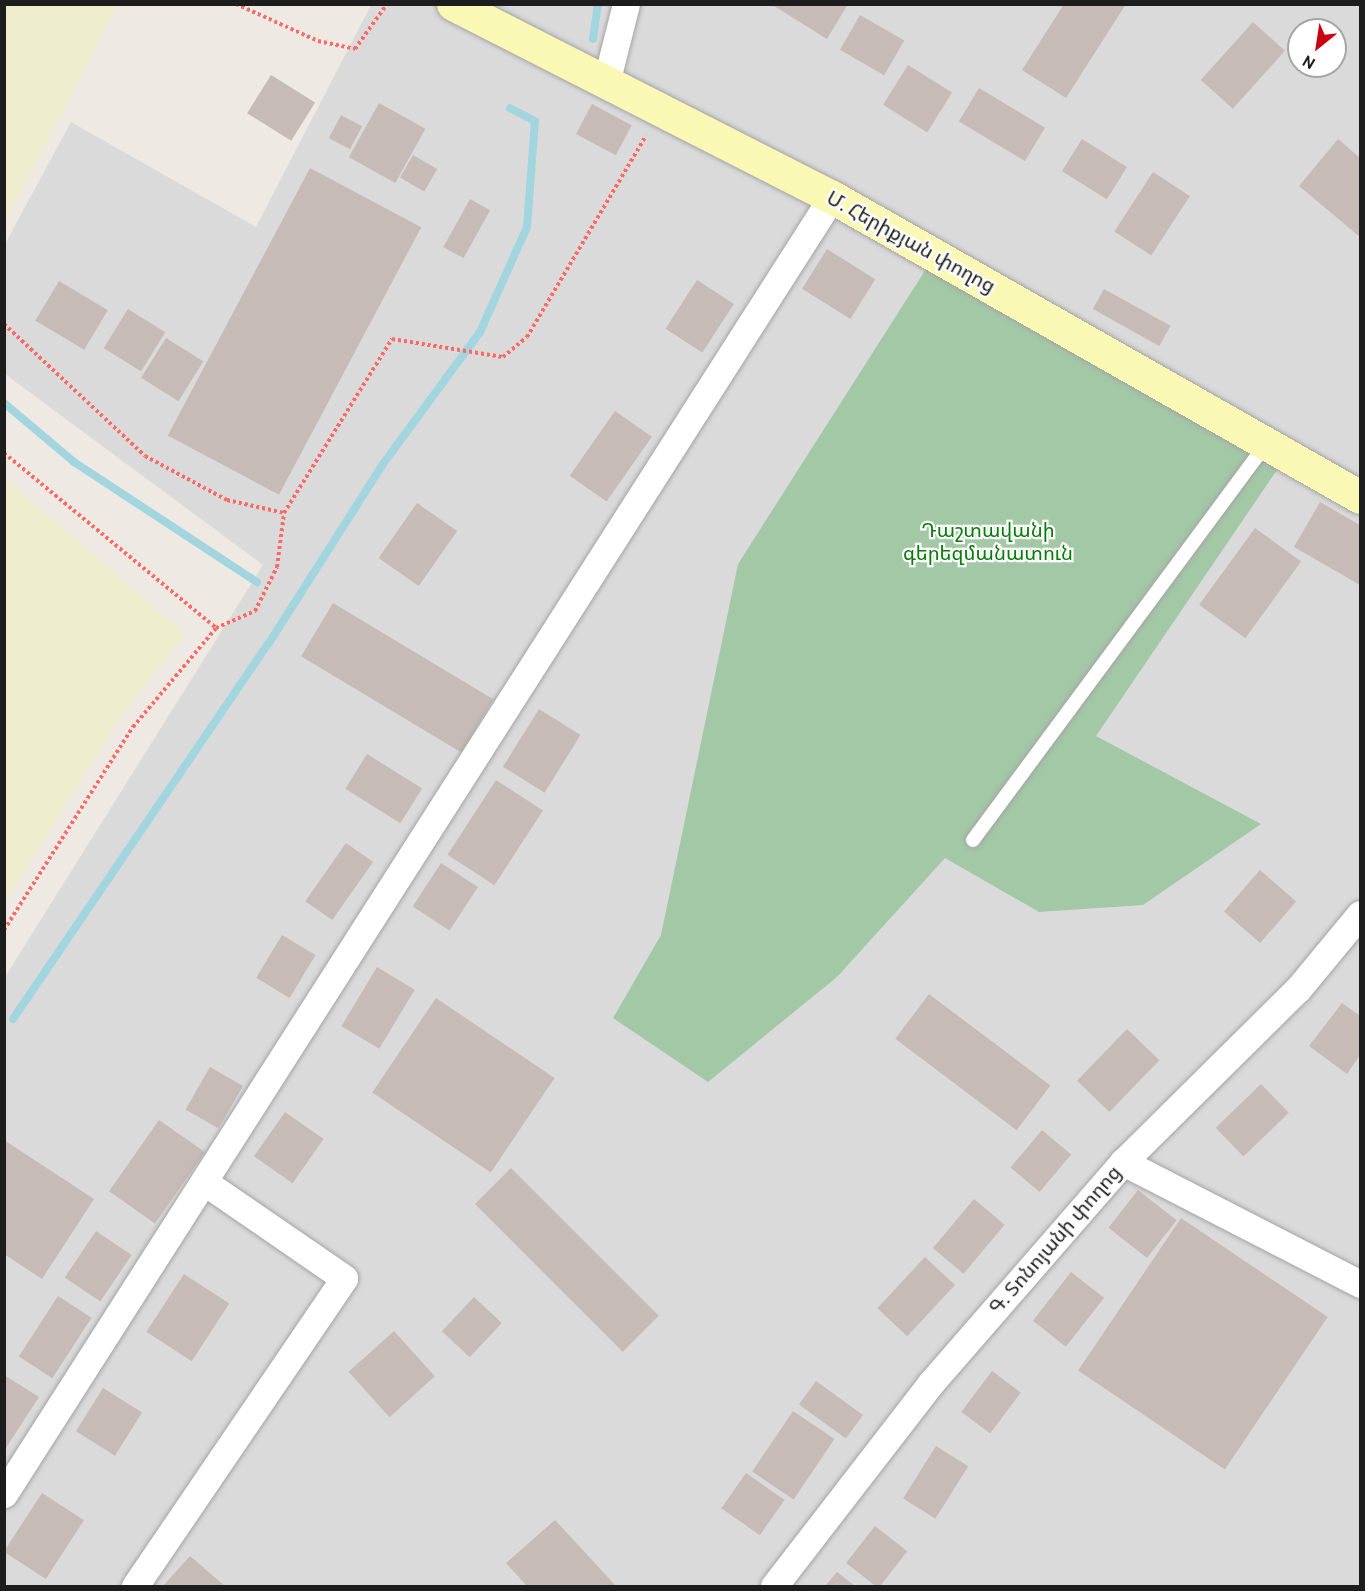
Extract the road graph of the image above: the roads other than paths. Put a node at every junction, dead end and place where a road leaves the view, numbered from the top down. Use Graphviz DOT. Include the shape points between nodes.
graph roads {
  1 [pos="453,4"];
  2 [pos="626,4"];
  3 [pos="488,13"];
  4 [pos="607,79"];
  5 [pos="832,197"];
  6 [pos="1267,442"];
  7 [pos="1360,497"];
  8 [pos="973,840"];
  9 [pos="1360,914"];
  10 [pos="1123,1162"];
  11 [pos="207,1184"];
  12 [pos="1360,1284"];
  13 [pos="4,1494"];
  14 [pos="135,1587"];
  15 [pos="774,1587"];
  1 -- 3 [label="main road, Մ. Հերիքյան փողոց"];
  2 -- 4 [label="street"];
  3 -- 4 [label="main road, Մ. Հերիքյան փողոց"];
  4 -- 5 [label="main road, Մ. Հերիքյան փողոց"];
  5 -- 6 [label="main road, Մ. Հերիքյան փողոց"];
  5 -- 11 [label="street"];
  6 -- 7 [label="main road, Մ. Հերիքյան փողոց"];
  6 -- 8 [label="lane"];
  9 -- 10 [label="street, Գ. Տոնոյանի փողոց" via="1298,989"];
  10 -- 12 [label="street"];
  10 -- 15 [label="street, Գ. Տոնոյանի փողոց" via="931,1383"];
  11 -- 13 [label="street"];
  11 -- 14 [label="street" via="344,1278"];
}
